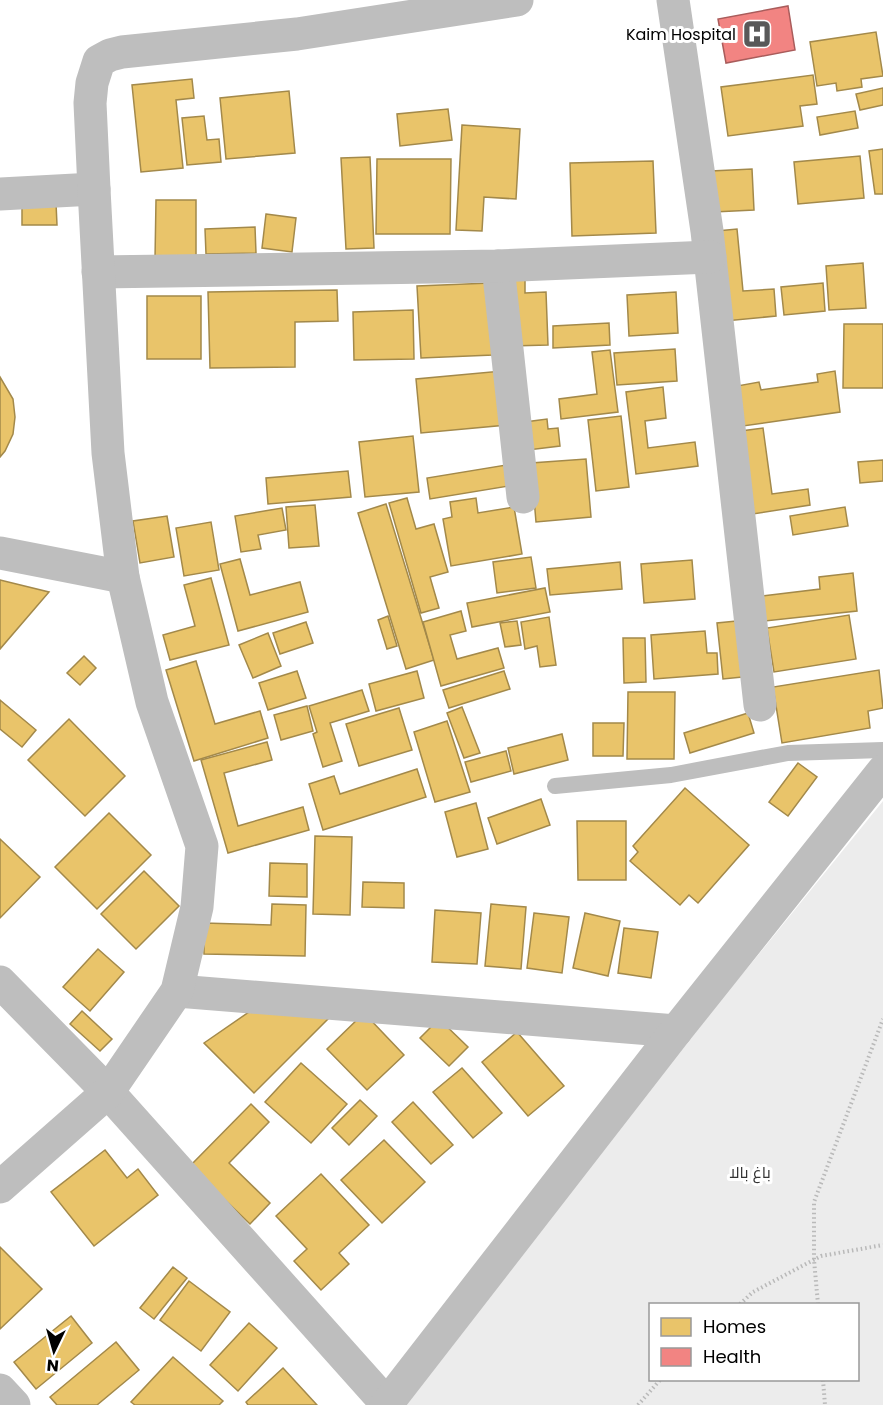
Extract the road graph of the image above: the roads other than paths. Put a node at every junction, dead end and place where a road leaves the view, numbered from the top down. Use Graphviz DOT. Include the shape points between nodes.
graph roads {
  1 [pos="517,0"];
  2 [pos="673,0"];
  3 [pos="94,189"];
  4 [pos="0,194"];
  5 [pos="710,257"];
  6 [pos="498,266"];
  7 [pos="98,272"];
  8 [pos="523,497"];
  9 [pos="0,553"];
  10 [pos="123,578"];
  11 [pos="760,705"];
  12 [pos="883,750"];
  13 [pos="883,771"];
  14 [pos="555,786"];
  15 [pos="0,982"];
  16 [pos="177,991"];
  17 [pos="676,1031"];
  18 [pos="108,1092"];
  19 [pos="0,1187"];
  20 [pos="0,1390"];
  21 [pos="386,1404"];
  22 [pos="14,1405"];
  1 -- 3 [label="street" via="297,34 110,55 99,61 92,83"];
  2 -- 5 [label="street"];
  3 -- 4 [label="street"];
  3 -- 7 [label="street"];
  5 -- 6 [label="street"];
  5 -- 11 [label="street"];
  6 -- 7 [label="street"];
  6 -- 8 [label="street"];
  7 -- 10 [label="street" via="108,453"];
  9 -- 10 [label="street"];
  10 -- 16 [label="street" via="152,702 202,846 197,907"];
  12 -- 14 [label="lane" via="788,753 671,775"];
  13 -- 17 [label="street"];
  15 -- 18 [label="street"];
  16 -- 17 [label="street"];
  16 -- 18 [label="street"];
  17 -- 21 [label="street"];
  18 -- 19 [label="street"];
  18 -- 21 [label="street"];
  20 -- 22 [label="street"];
}
